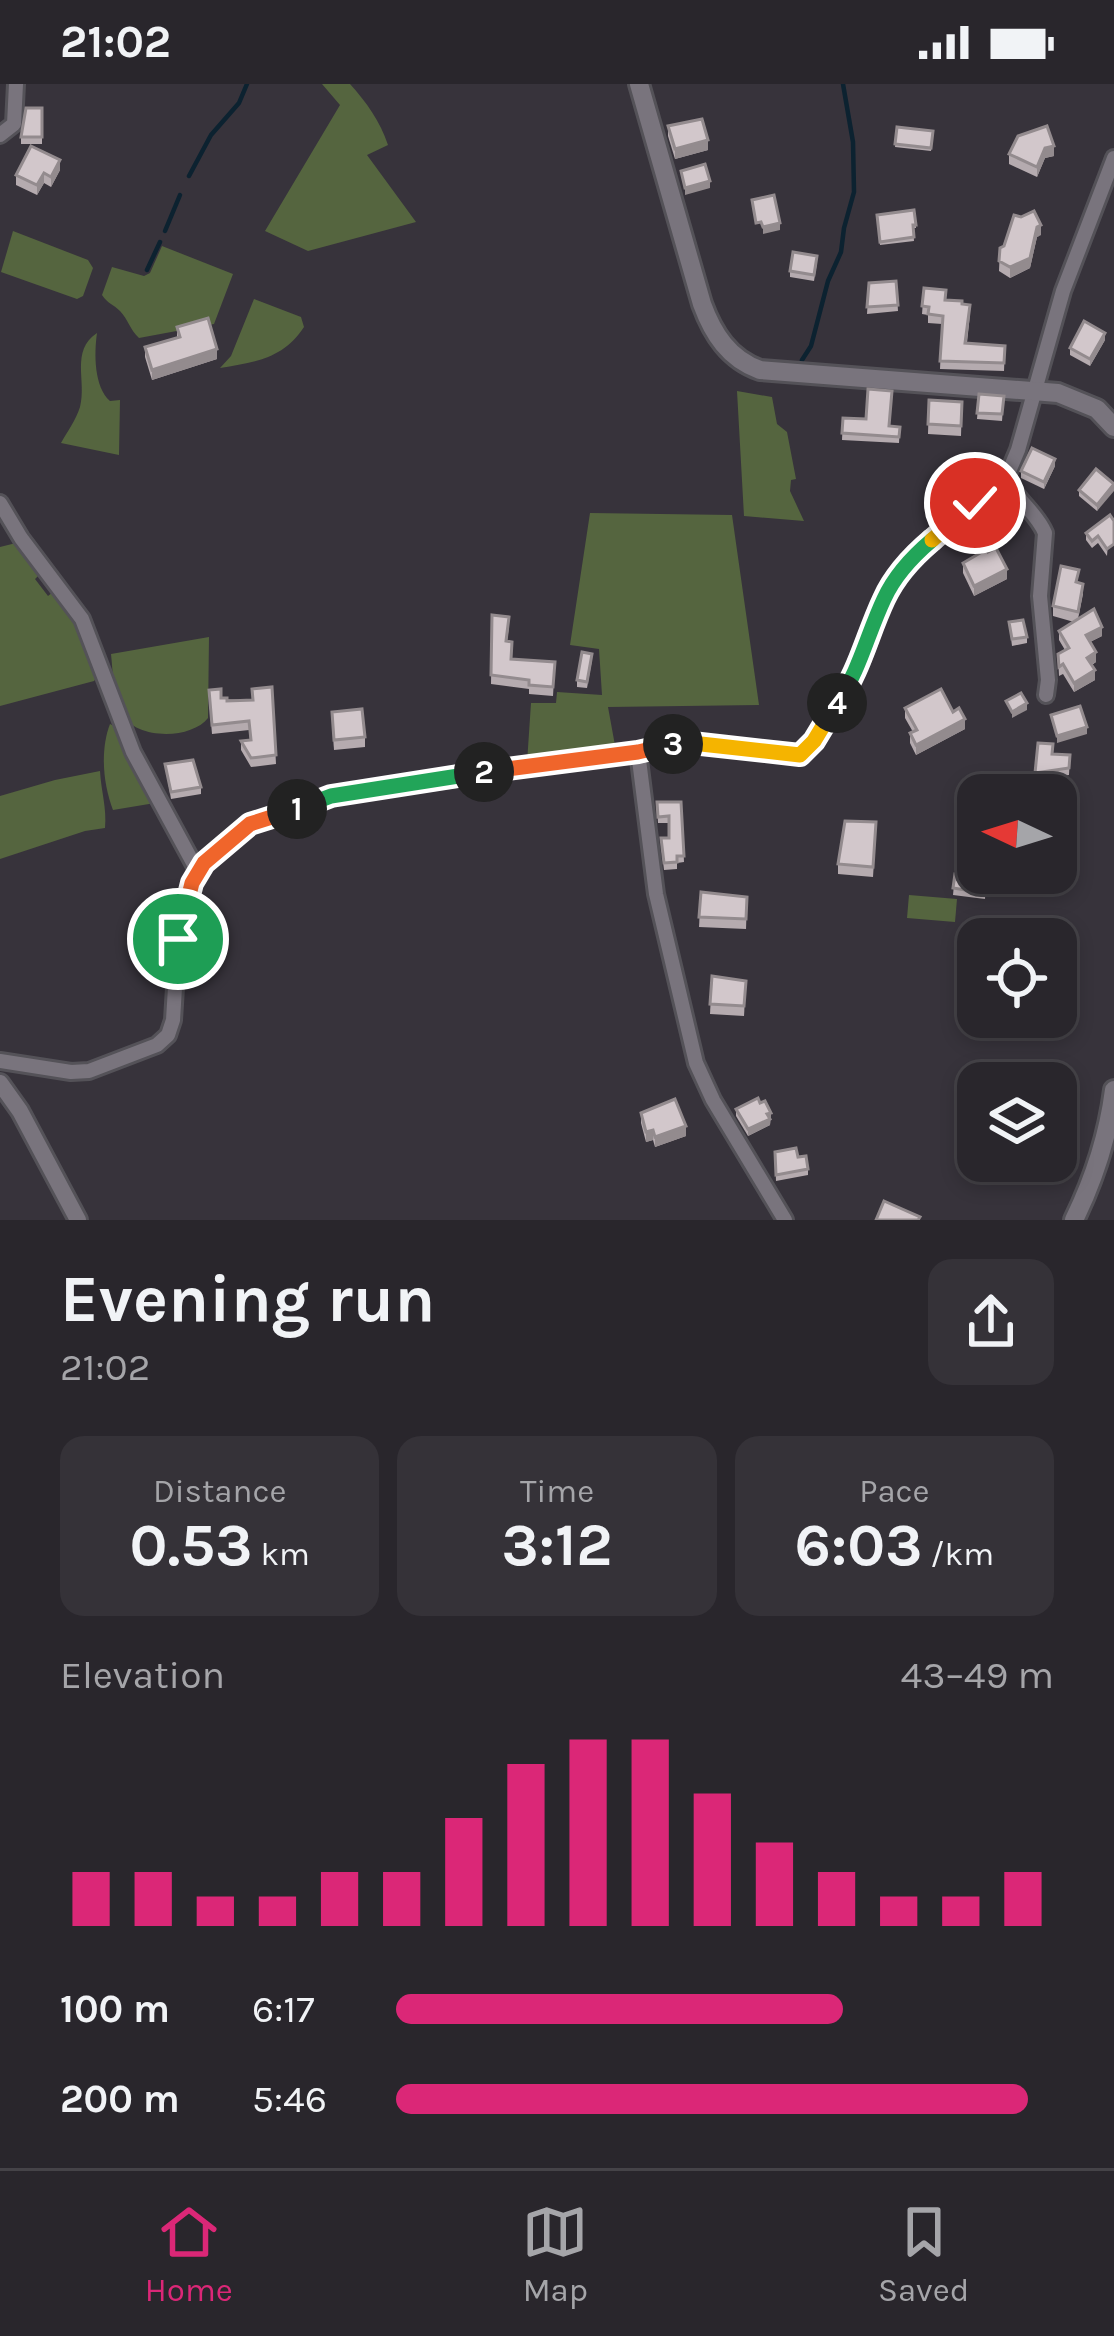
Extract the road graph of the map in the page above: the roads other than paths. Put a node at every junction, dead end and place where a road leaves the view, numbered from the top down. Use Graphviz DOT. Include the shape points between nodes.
graph roads {
  1 [pos="16,84"];
  2 [pos="639,84"];
  3 [pos="0,135"];
  4 [pos="1114,158"];
  5 [pos="1034,391"];
  6 [pos="1114,427"];
  7 [pos="1007,476"];
  8 [pos="0,503"];
  9 [pos="1046,695"];
  10 [pos="638,752"];
  11 [pos="198,872"];
  12 [pos="0,1061"];
  13 [pos="0,1083"];
  14 [pos="1114,1090"];
  15 [pos="78,1220"];
  16 [pos="785,1220"];
  17 [pos="1075,1220"];
  1 -- 3 [label="street" via="14,124"];
  2 -- 5 [label="main road" via="702,304 732,355 760,370"];
  4 -- 5 [label="street"];
  5 -- 6 [label="main road" via="1084,402"];
  5 -- 7 [label="street"];
  7 -- 9 [label="street" via="1045,533"];
  7 -- 10 [label="street" via="901,572 861,662 807,750 692,743"];
  8 -- 11 [label="street" via="82,619 133,752"];
  10 -- 11 [label="street" via="331,796 250,824"];
  10 -- 16 [label="street" via="656,894 697,1063"];
  11 -- 12 [label="street" via="178,939 168,1035 158,1045 71,1072"];
  13 -- 15 [label="street"];
  14 -- 17 [label="main road" via="1106,1141"];
}
